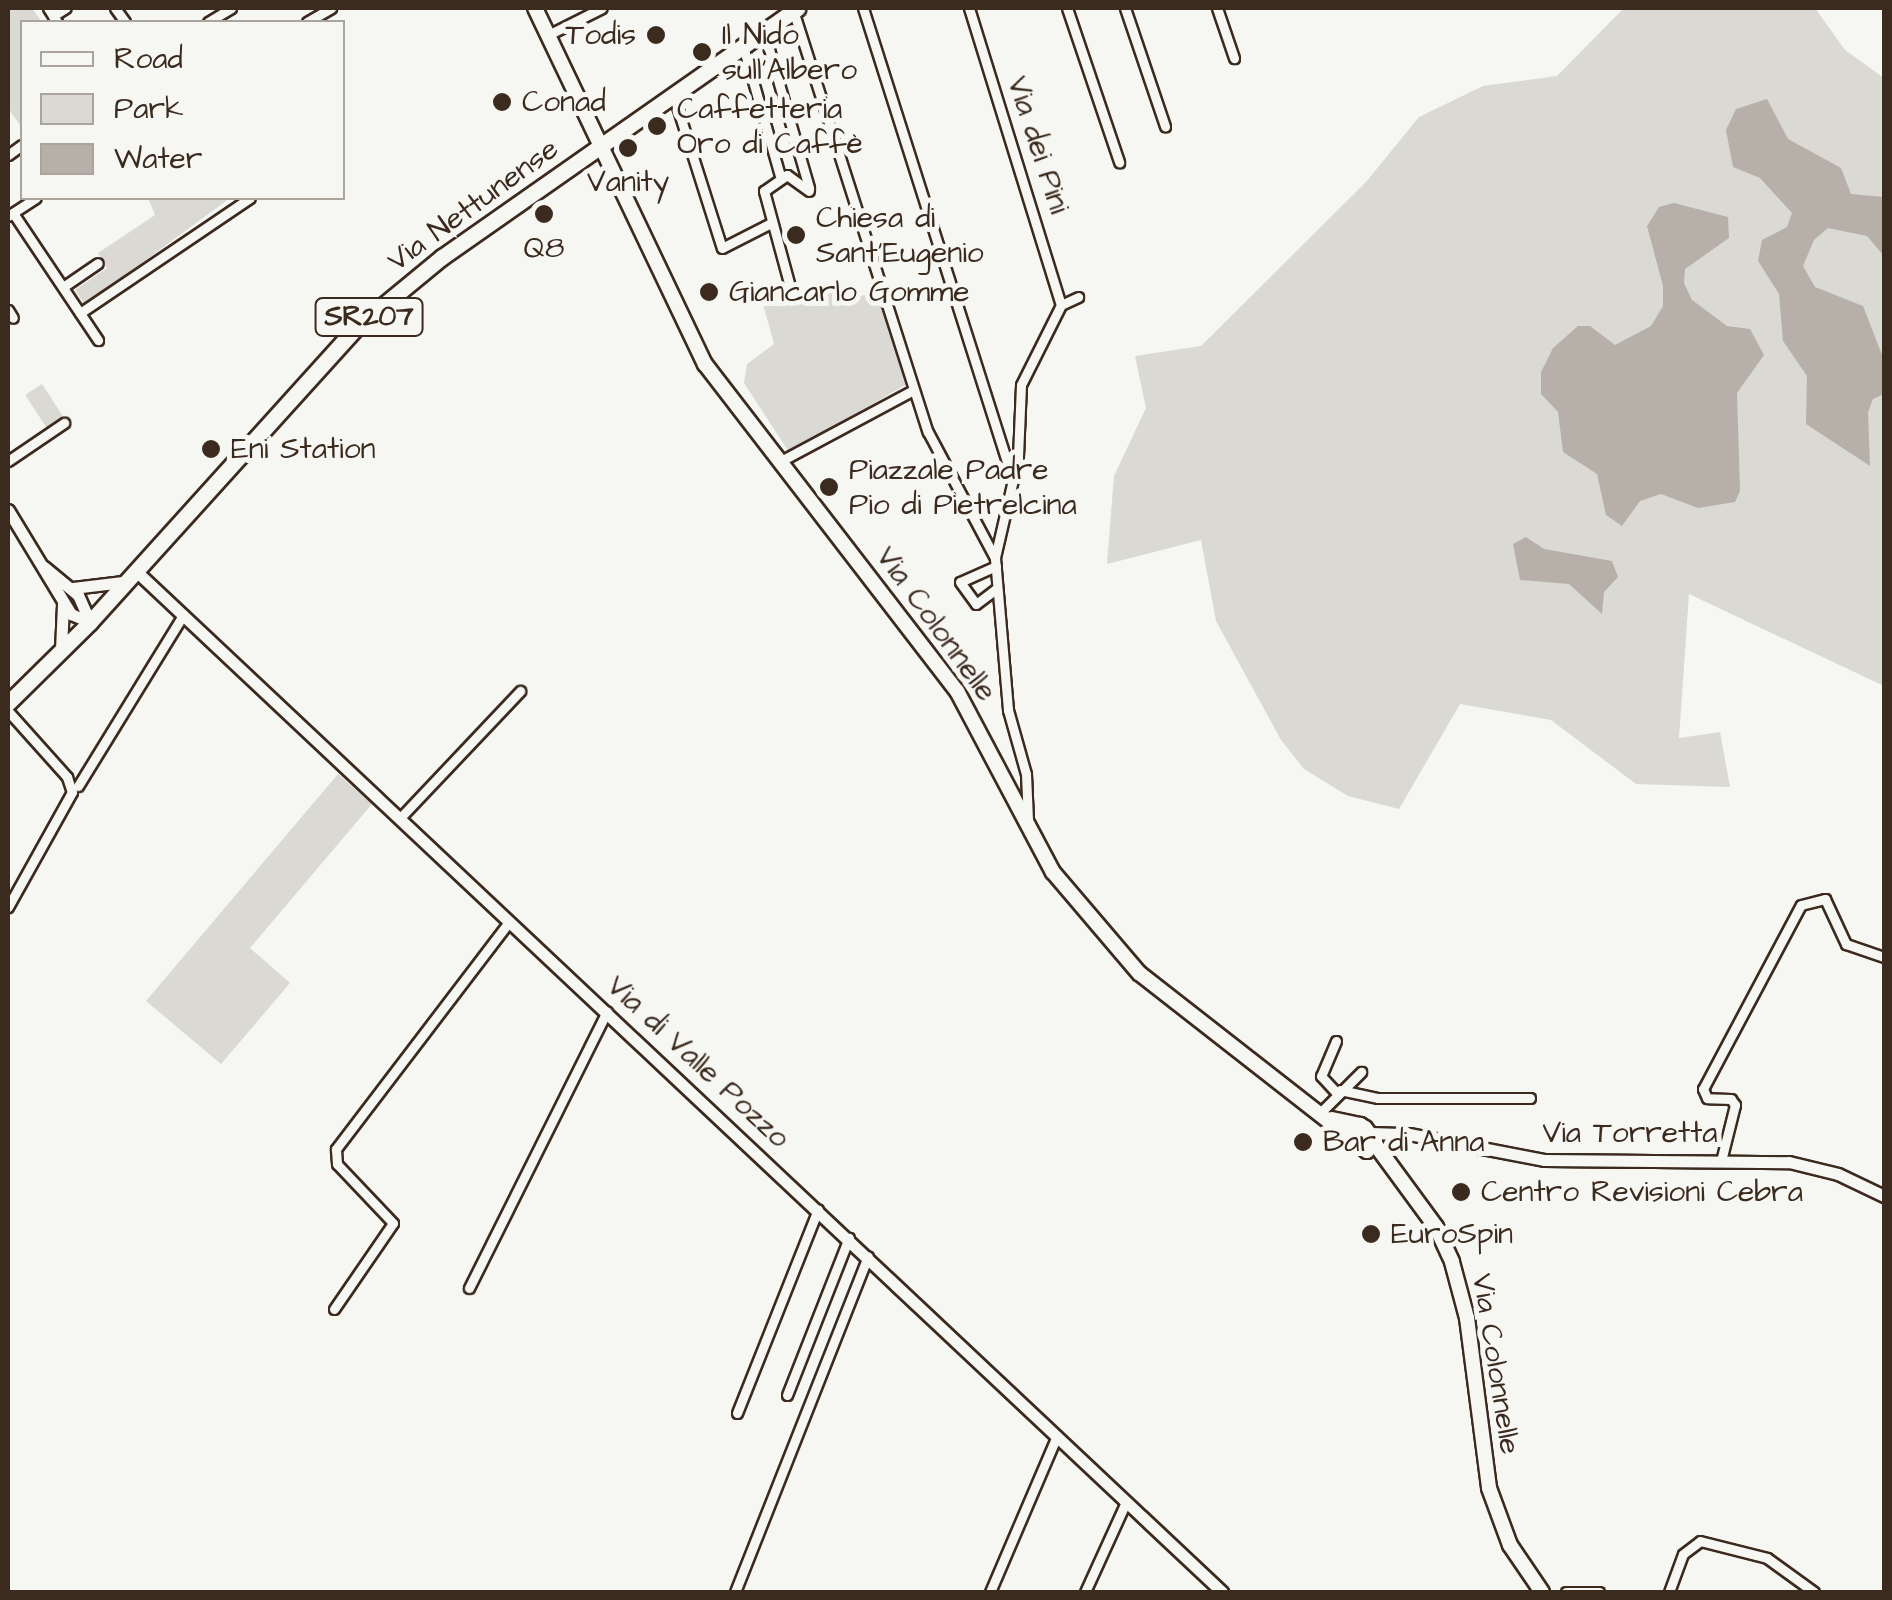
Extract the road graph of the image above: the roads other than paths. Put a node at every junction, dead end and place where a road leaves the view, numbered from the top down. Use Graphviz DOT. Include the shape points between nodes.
graph roads {
  1 [pos="66,8"];
  2 [pos="535,8"];
  3 [pos="602,8"];
  4 [pos="863,8"];
  5 [pos="969,8"];
  6 [pos="1066,8"];
  7 [pos="1124,8"];
  8 [pos="1217,8"];
  9 [pos="795,9"];
  10 [pos="53,15"];
  11 [pos="759,35"];
  12 [pos="548,36"];
  13 [pos="743,46"];
  14 [pos="1234,58"];
  15 [pos="674,97"];
  16 [pos="1165,126"];
  17 [pos="599,150"];
  18 [pos="1118,162"];
  19 [pos="780,176"];
  20 [pos="33,200"];
  21 [pos="247,200"];
  22 [pos="10,215"];
  23 [pos="771,223"];
  24 [pos="98,263"];
  25 [pos="62,288"];
  26 [pos="792,294"];
  27 [pos="1078,297"];
  28 [pos="1060,305"];
  29 [pos="80,313"];
  30 [pos="98,340"];
  31 [pos="913,390"];
  32 [pos="64,423"];
  33 [pos="8,461"];
  34 [pos="778,463"];
  35 [pos="1012,478"];
  36 [pos="8,510"];
  37 [pos="996,562"];
  38 [pos="44,567"];
  39 [pos="131,576"];
  40 [pos="70,587"];
  41 [pos="997,588"];
  42 [pos="62,600"];
  43 [pos="183,615"];
  44 [pos="90,622"];
  45 [pos="60,652"];
  46 [pos="520,691"];
  47 [pos="8,703"];
  48 [pos="8,711"];
  49 [pos="78,786"];
  50 [pos="400,818"];
  51 [pos="1029,832"];
  52 [pos="8,906"];
  53 [pos="509,922"];
  54 [pos="1884,958"];
  55 [pos="607,1011"];
  56 [pos="1336,1042"];
  57 [pos="1361,1072"];
  58 [pos="1339,1091"];
  59 [pos="1530,1098"];
  60 [pos="1326,1116"];
  61 [pos="1370,1142"];
  62 [pos="1722,1157"];
  63 [pos="1884,1196"];
  64 [pos="818,1209"];
  65 [pos="849,1238"];
  66 [pos="868,1256"];
  67 [pos="469,1288"];
  68 [pos="334,1309"];
  69 [pos="787,1394"];
  70 [pos="738,1413"];
  71 [pos="1058,1436"];
  72 [pos="1126,1502"];
  73 [pos="736,1592"];
  74 [pos="990,1592"];
  75 [pos="1085,1592"];
  76 [pos="1222,1592"];
  77 [pos="1542,1592"];
  78 [pos="1566,1592"];
  79 [pos="1600,1592"];
  80 [pos="1669,1592"];
  81 [pos="1814,1592"];
  1 -- 10 [label="street"];
  2 -- 12 [label="main road, Via Colonnelle"];
  3 -- 12 [label="street"];
  4 -- 35 [label="street"];
  5 -- 28 [label="street, Via dei Pini"];
  6 -- 18 [label="street"];
  7 -- 16 [label="street"];
  8 -- 14 [label="street"];
  9 -- 11 [label="main road, Via Nettunense / SR207"];
  9 -- 31 [label="street"];
  11 -- 13 [label="main road, Via Nettunense / SR207"];
  11 -- 19 [label="street" via="769,49 809,191 796,177"];
  12 -- 17 [label="main road, Via Colonnelle"];
  13 -- 15 [label="main road, Via Nettunense / SR207"];
  13 -- 19 [label="street"];
  15 -- 17 [label="main road, Via Nettunense / SR207"];
  15 -- 23 [label="street" via="722,248"];
  17 -- 34 [label="main road, Via Colonnelle" via="705,364"];
  17 -- 39 [label="main road, Via Nettunense / SR207" via="442,257 357,327"];
  19 -- 23 [label="street" via="764,190"];
  20 -- 22 [label="street"];
  21 -- 29 [label="street"];
  22 -- 25 [label="street"];
  23 -- 26 [label="street"];
  24 -- 25 [label="street"];
  25 -- 29 [label="street"];
  27 -- 28 [label="street"];
  28 -- 35 [label="street" via="1021,386"];
  29 -- 30 [label="street"];
  31 -- 34 [label="street"];
  31 -- 37 [label="street"];
  32 -- 33 [label="street"];
  34 -- 51 [label="main road, Via Colonnelle" via="957,691"];
  35 -- 37 [label="street"];
  36 -- 38 [label="street"];
  37 -- 41 [label="street"];
  37 -- 41 [label="street" via="960,582 976,604"];
  38 -- 40 [label="street"];
  38 -- 42 [label="street"];
  39 -- 40 [label="street" via="99,589"];
  39 -- 43 [label="street, Via di Valle Pozzo"];
  39 -- 44 [label="main road, Via Nettunense / SR207"];
  40 -- 44 [label="street"];
  41 -- 51 [label="street"];
  42 -- 44 [label="street" via="74,617"];
  42 -- 45 [label="street"];
  43 -- 49 [label="street"];
  43 -- 50 [label="street, Via di Valle Pozzo"];
  44 -- 45 [label="main road, Via Nettunense / SR207"];
  45 -- 47 [label="main road, Via Nettunense / SR207"];
  46 -- 50 [label="street"];
  48 -- 52 [label="street" via="67,777 72,792"];
  50 -- 53 [label="street, Via di Valle Pozzo"];
  51 -- 60 [label="main road, Via Colonnelle" via="1081,910 1129,965"];
  53 -- 55 [label="street, Via di Valle Pozzo"];
  53 -- 68 [label="street" via="336,1149 338,1164 389,1212 393,1225"];
  54 -- 62 [label="street" via="1846,944 1825,898 1801,905 1703,1089 1707,1098 1730,1099 1735,1106"];
  55 -- 64 [label="street, Via di Valle Pozzo"];
  55 -- 67 [label="street"];
  56 -- 58 [label="street" via="1321,1076"];
  57 -- 58 [label="street"];
  58 -- 59 [label="street" via="1378,1098"];
  58 -- 60 [label="street"];
  60 -- 61 [label="main road, Via Colonnelle"];
  60 -- 61 [label="main road, Via Colonnelle" via="1350,1138"];
  61 -- 62 [label="street, Via Torretta" via="1409,1134 1544,1160"];
  61 -- 77 [label="main road, Via Colonnelle" via="1431,1220 1452,1262 1467,1318 1489,1488 1510,1545"];
  62 -- 63 [label="street, Via Torretta" via="1811,1166"];
  64 -- 65 [label="street, Via di Valle Pozzo"];
  64 -- 70 [label="street"];
  65 -- 66 [label="street, Via di Valle Pozzo"];
  65 -- 69 [label="street"];
  66 -- 71 [label="street, Via di Valle Pozzo"];
  66 -- 73 [label="street"];
  71 -- 72 [label="street, Via di Valle Pozzo"];
  71 -- 74 [label="street"];
  72 -- 75 [label="street"];
  72 -- 76 [label="street, Via di Valle Pozzo"];
  78 -- 79 [label="street"];
  80 -- 81 [label="street" via="1685,1551 1703,1541 1767,1558"];
}
